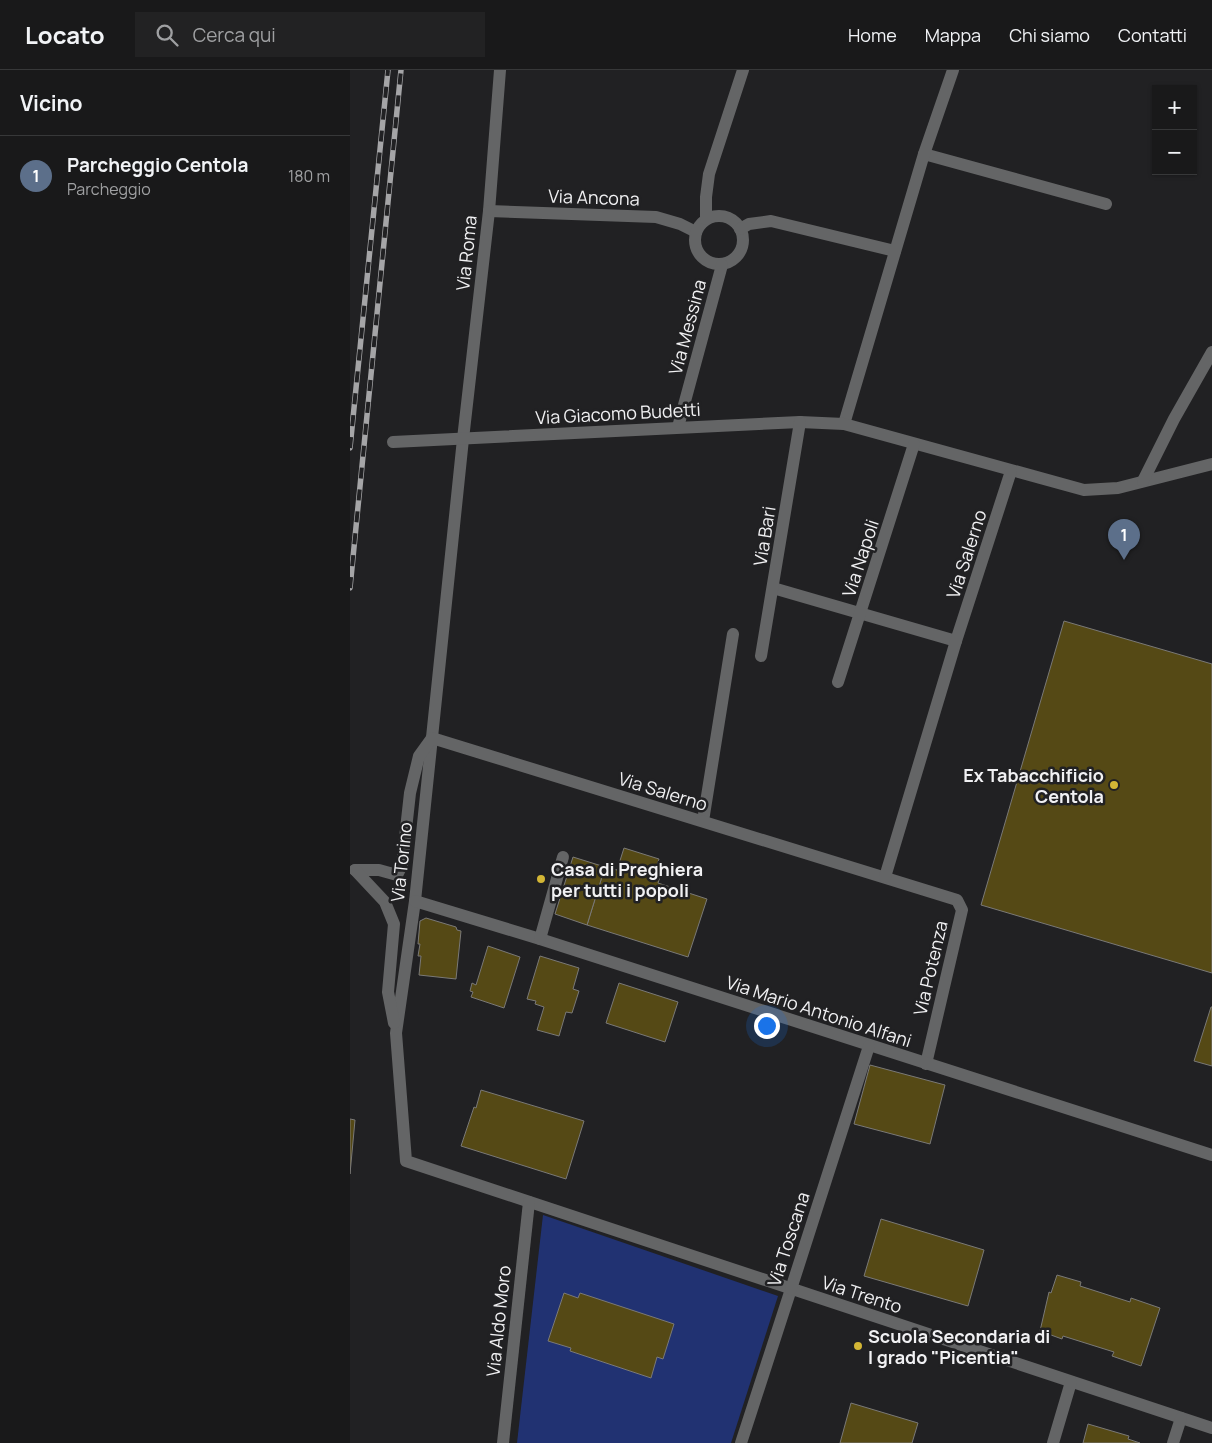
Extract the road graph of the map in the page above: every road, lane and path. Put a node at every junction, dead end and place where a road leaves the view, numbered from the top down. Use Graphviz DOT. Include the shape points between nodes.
graph roads {
  1 [pos="500,70"];
  2 [pos="743,70"];
  3 [pos="953,70"];
  4 [pos="924,154"];
  5 [pos="1106,204"];
  6 [pos="489,211"];
  7 [pos="706,219"];
  8 [pos="740,229"];
  9 [pos="696,232"];
  10 [pos="895,251"];
  11 [pos="722,265"];
  12 [pos="1212,352"];
  13 [pos="800,422"];
  14 [pos="844,424"];
  15 [pos="678,427"];
  16 [pos="463,439"];
  17 [pos="393,442"];
  18 [pos="914,444"];
  19 [pos="1212,464"];
  20 [pos="1011,471"];
  21 [pos="1143,481"];
  22 [pos="773,588"];
  23 [pos="860,614"];
  24 [pos="733,634"];
  25 [pos="956,641"];
  26 [pos="761,656"];
  27 [pos="838,682"];
  28 [pos="432,738"];
  29 [pos="703,821"];
  30 [pos="563,857"];
  31 [pos="884,877"];
  32 [pos="415,901"];
  33 [pos="962,910"];
  34 [pos="540,939"];
  35 [pos="396,1033"];
  36 [pos="869,1046"];
  37 [pos="926,1064"];
  38 [pos="1212,1155"];
  39 [pos="529,1202"];
  40 [pos="791,1289"];
  41 [pos="1071,1382"];
  42 [pos="1181,1418"];
  43 [pos="1212,1428"];
  44 [pos="503,1443"];
  45 [pos="741,1443"];
  46 [pos="1053,1443"];
  47 [pos="1173,1443"];
  1 -- 6 [label="street, Via Roma"];
  2 -- 7 [label="street" via="709,174"];
  3 -- 4 [label="street"];
  4 -- 5 [label="street"];
  4 -- 10 [label="street"];
  6 -- 9 [label="street, Via Ancona" via="656,217"];
  6 -- 16 [label="street, Via Roma"];
  7 -- 8 [label="street" via="714,216 729,218"];
  7 -- 9 [label="street"];
  8 -- 10 [label="street" via="749,224 771,221"];
  8 -- 11 [label="street, Via Messina" via="741,251 736,258"];
  9 -- 11 [label="street, Via Messina" via="694,240 700,256"];
  10 -- 14 [label="street"];
  11 -- 15 [label="street, Via Messina"];
  12 -- 21 [label="street"];
  13 -- 14 [label="street, Via Giacomo Budetti"];
  13 -- 15 [label="street, Via Giacomo Budetti"];
  13 -- 22 [label="street, Via Bari"];
  14 -- 18 [label="street, Via Giacomo Budetti"];
  15 -- 16 [label="street, Via Giacomo Budetti"];
  16 -- 17 [label="street, Via Giacomo Budetti"];
  16 -- 28 [label="street, Via Torino"];
  18 -- 20 [label="street, Via Giacomo Budetti"];
  18 -- 23 [label="street, Via Napoli"];
  19 -- 21 [label="street, Via Giacomo Budetti"];
  20 -- 21 [label="street, Via Giacomo Budetti" via="1084,490 1118,488"];
  20 -- 25 [label="street, Via Salerno"];
  22 -- 23 [label="street"];
  22 -- 26 [label="street, Via Bari"];
  23 -- 25 [label="street"];
  23 -- 27 [label="street, Via Napoli"];
  24 -- 29 [label="street"];
  25 -- 31 [label="street, Via Salerno"];
  28 -- 29 [label="street, Via Salerno"];
  28 -- 32 [label="street, Via Torino"];
  28 -- 35 [label="street" via="419,756 410,793 402,865 397,874 355,870 385,902 394,924 388,992"];
  29 -- 31 [label="street, Via Salerno"];
  30 -- 34 [label="street"];
  31 -- 33 [label="street, Via Salerno" via="957,900"];
  32 -- 34 [label="street, Via Mario Antonio Alfani"];
  32 -- 35 [label="street, Via Torino"];
  33 -- 37 [label="street, Via Potenza"];
  34 -- 36 [label="street, Via Mario Antonio Alfani"];
  35 -- 39 [label="street, Via Torino" via="406,1161"];
  36 -- 37 [label="street, Via Mario Antonio Alfani"];
  36 -- 40 [label="street, Via Toscana"];
  37 -- 38 [label="street, Via Mario Antonio Alfani"];
  39 -- 40 [label="street, Via Trento"];
  39 -- 44 [label="street, Via Aldo Moro"];
  40 -- 41 [label="street, Via Trento"];
  40 -- 45 [label="street, Via Toscana"];
  41 -- 42 [label="street, Via Trento"];
  41 -- 46 [label="street"];
  42 -- 43 [label="street, Via Trento"];
  42 -- 47 [label="street"];
}
